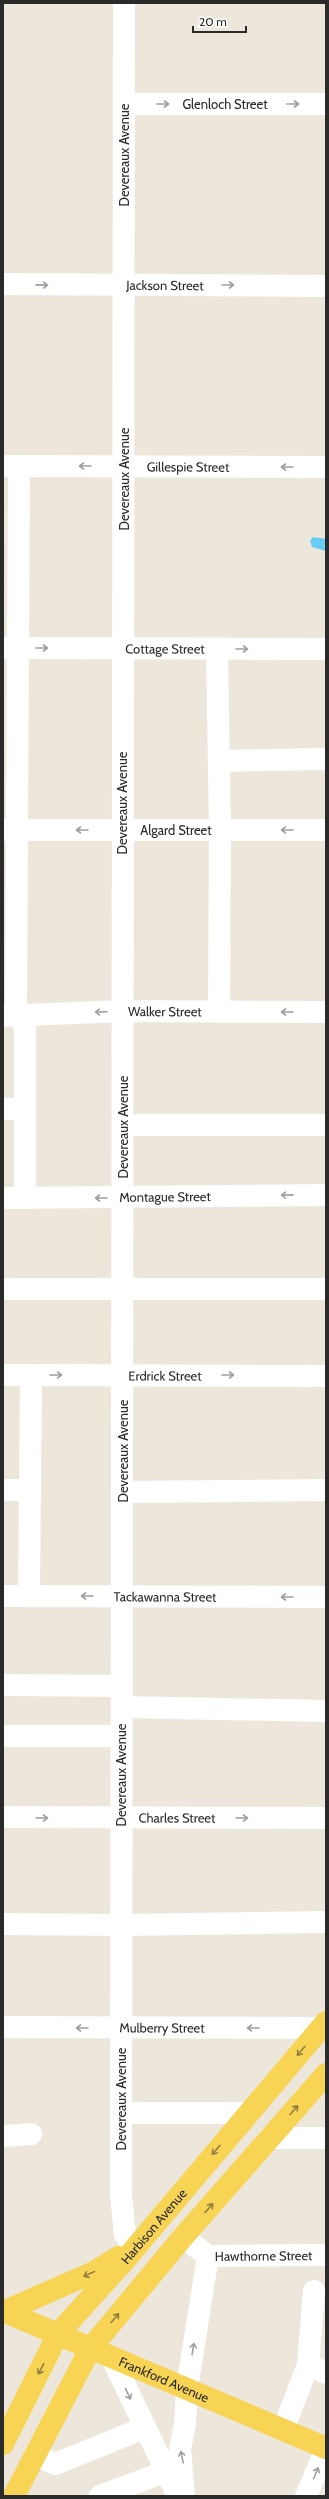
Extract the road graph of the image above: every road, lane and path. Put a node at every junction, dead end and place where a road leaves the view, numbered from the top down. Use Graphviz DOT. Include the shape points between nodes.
graph roads {
  1 [pos="124,3"];
  2 [pos="124,104"];
  3 [pos="326,104"];
  4 [pos="3,284"];
  5 [pos="123,285"];
  6 [pos="326,286"];
  7 [pos="11,466"];
  8 [pos="124,467"];
  9 [pos="326,467"];
  10 [pos="11,557"];
  11 [pos="11,648"];
  12 [pos="124,648"];
  13 [pos="216,649"];
  14 [pos="326,649"];
  15 [pos="11,746"];
  16 [pos="326,759"];
  17 [pos="219,761"];
  18 [pos="10,830"];
  19 [pos="122,830"];
  20 [pos="220,830"];
  21 [pos="326,830"];
  22 [pos="10,923"];
  23 [pos="122,1011"];
  24 [pos="219,1012"];
  25 [pos="326,1012"];
  26 [pos="12,1016"];
  27 [pos="3,1109"];
  28 [pos="25,1109"];
  29 [pos="123,1125"];
  30 [pos="326,1126"];
  31 [pos="326,1195"];
  32 [pos="3,1198"];
  33 [pos="25,1198"];
  34 [pos="124,1198"];
  35 [pos="3,1289"];
  36 [pos="326,1289"];
  37 [pos="123,1290"];
  38 [pos="3,1375"];
  39 [pos="31,1375"];
  40 [pos="123,1375"];
  41 [pos="326,1376"];
  42 [pos="3,1490"];
  43 [pos="30,1490"];
  44 [pos="326,1490"];
  45 [pos="122,1492"];
  46 [pos="3,1596"];
  47 [pos="29,1596"];
  48 [pos="122,1596"];
  49 [pos="326,1598"];
  50 [pos="3,1685"];
  51 [pos="122,1686"];
  52 [pos="122,1707"];
  53 [pos="326,1711"];
  54 [pos="3,1736"];
  55 [pos="121,1736"];
  56 [pos="3,1817"];
  57 [pos="121,1818"];
  58 [pos="326,1818"];
  59 [pos="326,1922"];
  60 [pos="3,1924"];
  61 [pos="122,1925"];
  62 [pos="323,2025"];
  63 [pos="3,2027"];
  64 [pos="121,2028"];
  65 [pos="326,2074"];
  66 [pos="121,2113"];
  67 [pos="248,2113"];
  68 [pos="30,2134"];
  69 [pos="3,2136"];
  70 [pos="269,2138"];
  71 [pos="326,2138"];
  72 [pos="183,2237"];
  73 [pos="134,2247"];
  74 [pos="326,2255"];
  75 [pos="208,2256"];
  76 [pos="314,2291"];
  77 [pos="4,2311"];
  78 [pos="58,2334"];
  79 [pos="90,2349"];
  80 [pos="112,2358"];
  81 [pos="317,2369"];
  82 [pos="187,2388"];
  83 [pos="144,2428"];
  84 [pos="283,2430"];
  85 [pos="3,2444"];
  86 [pos="326,2449"];
  87 [pos="35,2455"];
  88 [pos="167,2471"];
  89 [pos="14,2496"];
  90 [pos="100,2496"];
  91 [pos="178,2496"];
  92 [pos="184,2496"];
  93 [pos="306,2496"];
  1 -- 2 [label="street, Devereaux Avenue"];
  2 -- 3 [label="street, Glenloch Street, one-way"];
  2 -- 5 [label="street, Devereaux Avenue"];
  4 -- 5 [label="street, Jackson Street, one-way"];
  5 -- 6 [label="street, Jackson Street, one-way"];
  5 -- 8 [label="street, Devereaux Avenue"];
  8 -- 7 [label="street, Gillespie Street, one-way"];
  7 -- 10 [label="street"];
  9 -- 8 [label="street, Gillespie Street, one-way"];
  8 -- 12 [label="street, Devereaux Avenue"];
  10 -- 11 [label="street"];
  11 -- 12 [label="street, Cottage Street, one-way"];
  11 -- 15 [label="street"];
  12 -- 13 [label="street, Cottage Street"];
  12 -- 19 [label="street, Devereaux Avenue"];
  13 -- 14 [label="street, Cottage Street, one-way"];
  13 -- 17 [label="street"];
  15 -- 18 [label="street"];
  16 -- 17 [label="street"];
  17 -- 20 [label="street"];
  19 -- 18 [label="street, Algard Street, one-way"];
  18 -- 22 [label="street"];
  19 -- 20 [label="street, Algard Street"];
  19 -- 23 [label="street, Devereaux Avenue"];
  21 -- 20 [label="street, Algard Street, one-way"];
  20 -- 24 [label="street"];
  22 -- 26 [label="street" via="16,1004"];
  23 -- 24 [label="street, Walker Street"];
  23 -- 26 [label="street, Walker Street, one-way"];
  23 -- 29 [label="street, Devereaux Avenue"];
  25 -- 24 [label="street, Walker Street, one-way"];
  26 -- 28 [label="street" via="25,1028"];
  27 -- 28 [label="street"];
  28 -- 33 [label="street"];
  29 -- 30 [label="street"];
  29 -- 34 [label="street, Devereaux Avenue"];
  31 -- 34 [label="street, Montague Street, one-way"];
  32 -- 33 [label="street, Montague Street"];
  34 -- 33 [label="street, Montague Street, one-way"];
  34 -- 37 [label="street, Devereaux Avenue"];
  35 -- 37 [label="street"];
  36 -- 37 [label="street"];
  37 -- 40 [label="street, Devereaux Avenue"];
  38 -- 39 [label="street, Erdrick Street"];
  39 -- 40 [label="street, Erdrick Street, one-way"];
  39 -- 43 [label="street"];
  40 -- 41 [label="street, Erdrick Street, one-way"];
  40 -- 45 [label="street, Devereaux Avenue"];
  42 -- 43 [label="street"];
  43 -- 47 [label="street"];
  44 -- 45 [label="street"];
  45 -- 48 [label="street, Devereaux Avenue"];
  46 -- 47 [label="street, Tackawanna Street"];
  48 -- 47 [label="street, Tackawanna Street, one-way"];
  49 -- 48 [label="street, Tackawanna Street, one-way"];
  48 -- 51 [label="street, Devereaux Avenue"];
  50 -- 51 [label="street"];
  51 -- 52 [label="street, Devereaux Avenue"];
  52 -- 53 [label="street"];
  52 -- 55 [label="street, Devereaux Avenue"];
  54 -- 55 [label="street"];
  55 -- 57 [label="street, Devereaux Avenue"];
  56 -- 57 [label="street, Charles Street, one-way"];
  57 -- 58 [label="street, Charles Street, one-way"];
  57 -- 61 [label="street, Devereaux Avenue"];
  59 -- 61 [label="street"];
  60 -- 61 [label="street"];
  61 -- 64 [label="street, Devereaux Avenue"];
  62 -- 64 [label="street, Mulberry Street, one-way"];
  62 -- 67 [label="main road, Harbison Avenue, one-way"];
  64 -- 63 [label="street, Mulberry Street, one-way"];
  64 -- 66 [label="street, Devereaux Avenue"];
  70 -- 65 [label="main road, one-way"];
  66 -- 67 [label="street"];
  66 -- 73 [label="street, Devereaux Avenue" via="121,2195 125,2235"];
  67 -- 73 [label="main road, Harbison Avenue, one-way"];
  68 -- 69 [label="street"];
  70 -- 71 [label="street"];
  72 -- 70 [label="main road, one-way"];
  72 -- 75 [label="street, Hawthorne Street"];
  79 -- 72 [label="main road, one-way"];
  73 -- 77 [label="main road, one-way" via="94,2272"];
  73 -- 78 [label="main road, Harbison Avenue"];
  74 -- 75 [label="street, Hawthorne Street"];
  82 -- 75 [label="street, one-way"];
  76 -- 81 [label="street"];
  77 -- 78 [label="main road, Frankford Avenue"];
  78 -- 79 [label="main road, Frankford Avenue"];
  78 -- 85 [label="main road, Harbison Avenue, one-way"];
  79 -- 80 [label="main road, Frankford Avenue"];
  79 -- 87 [label="main road"];
  80 -- 82 [label="main road, Frankford Avenue"];
  80 -- 83 [label="street, one-way"];
  81 -- 84 [label="street"];
  82 -- 84 [label="main road, Frankford Avenue"];
  92 -- 82 [label="street, one-way" via="180,2449 185,2424"];
  83 -- 87 [label="street" via="55,2464"];
  83 -- 88 [label="street"];
  84 -- 86 [label="main road, Frankford Avenue"];
  93 -- 86 [label="street, one-way"];
  87 -- 89 [label="main road"];
  88 -- 90 [label="street"];
  88 -- 91 [label="street"];
}
